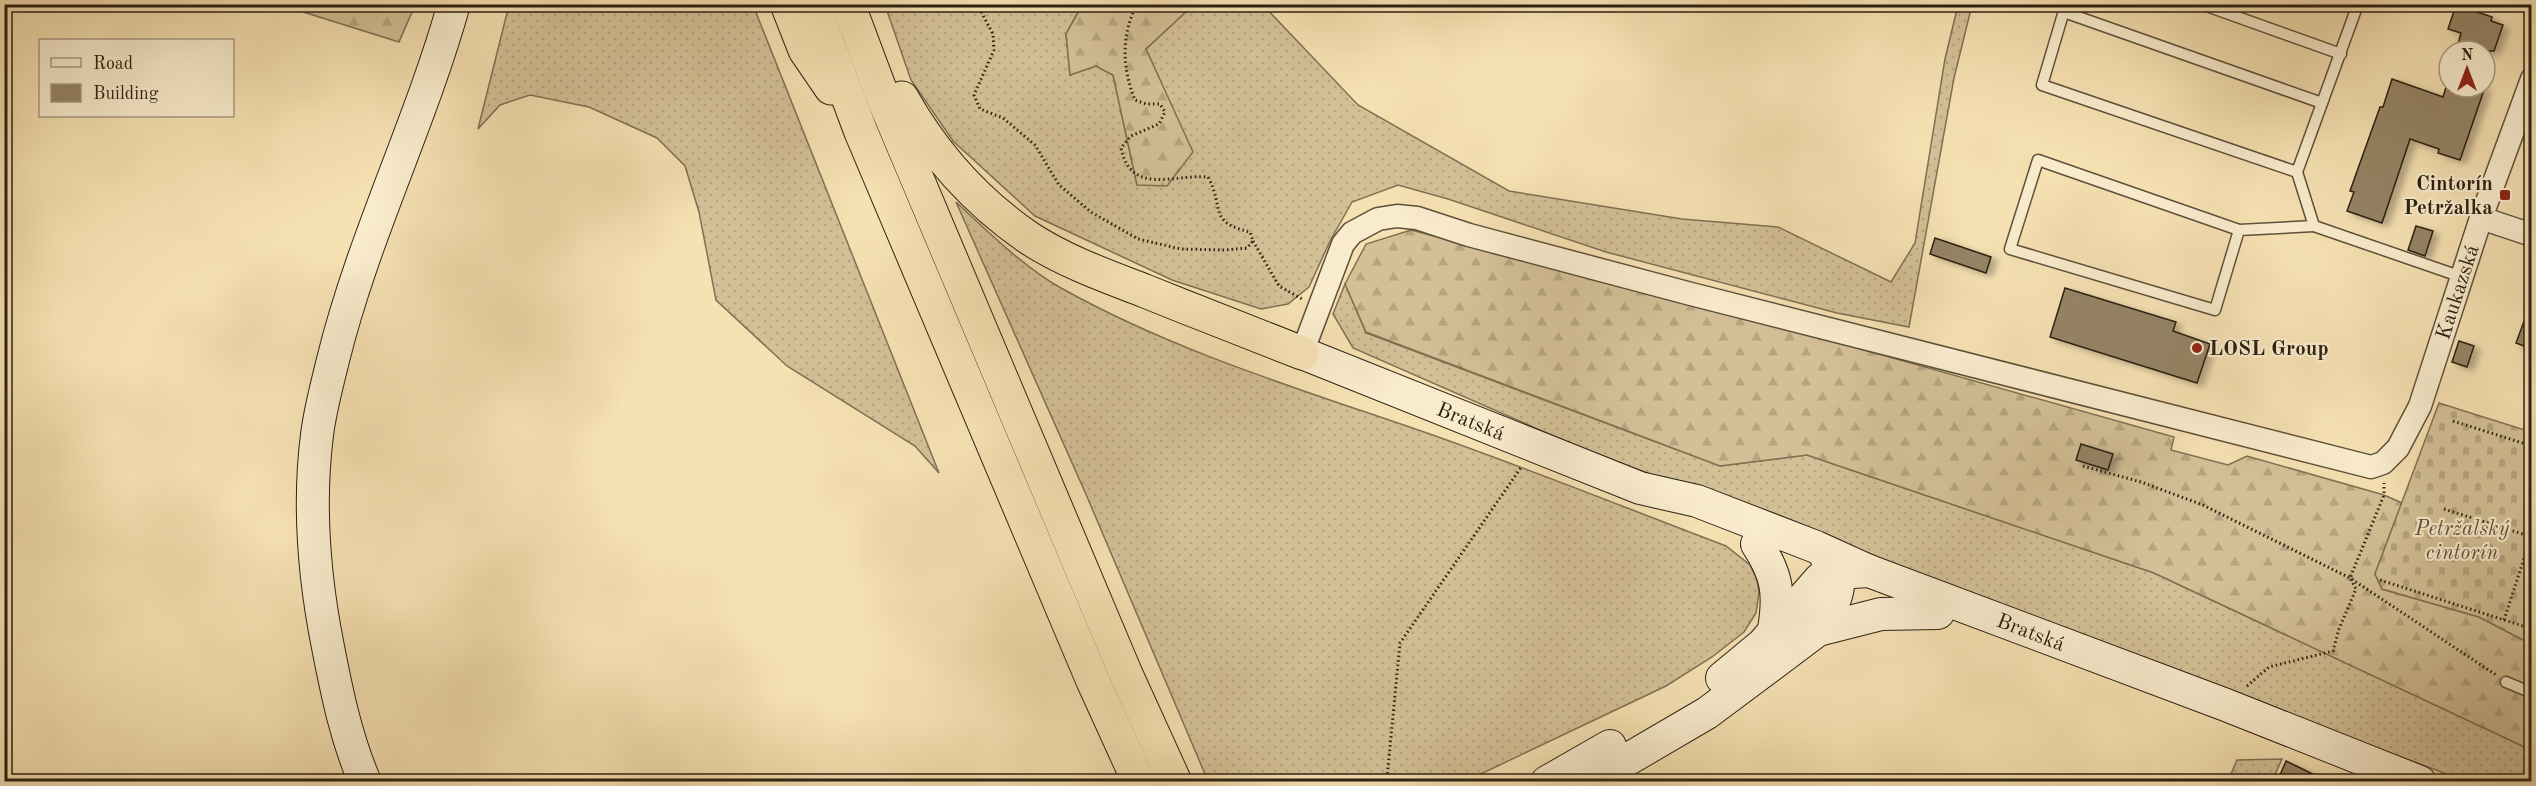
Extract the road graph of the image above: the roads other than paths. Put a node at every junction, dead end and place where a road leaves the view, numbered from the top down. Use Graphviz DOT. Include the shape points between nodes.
graph roads {
  1 [pos="454,4"];
  2 [pos="787,4"];
  3 [pos="813,4"];
  4 [pos="848,4"];
  5 [pos="867,4"];
  6 [pos="2202,4"];
  7 [pos="2358,4"];
  8 [pos="2065,8"];
  9 [pos="2341,54"];
  10 [pos="2532,79"];
  11 [pos="2322,103"];
  12 [pos="861,132"];
  13 [pos="2297,172"];
  14 [pos="2481,218"];
  15 [pos="2314,226"];
  16 [pos="2239,230"];
  17 [pos="2532,235"];
  18 [pos="2462,277"];
  19 [pos="1302,353"];
  20 [pos="1640,488"];
  21 [pos="1757,544"];
  22 [pos="1816,547"];
  23 [pos="1869,571"];
  24 [pos="1836,573"];
  25 [pos="1938,613"];
  26 [pos="1774,629"];
  27 [pos="1818,630"];
  28 [pos="2506,682"];
  29 [pos="2532,693"];
  30 [pos="365,782"];
  31 [pos="1139,782"];
  32 [pos="1175,782"];
  33 [pos="1547,782"];
  34 [pos="1589,782"];
  35 [pos="2389,782"];
  36 [pos="2420,782"];
  1 -- 30 [label="main road" via="424,101 365,251 344,317 317,432 313,518 317,587 351,750"];
  2 -- 12 [label="highway" via="805,50"];
  3 -- 12 [label="highway"];
  4 -- 32 [label="highway" via="884,100 1120,661"];
  5 -- 19 [label="highway" via="902,97 921,132 964,184 995,212 1031,239 1097,272"];
  6 -- 9 [label="lane"];
  7 -- 9 [label="lane"];
  8 -- 11 [label="lane"];
  8 -- 13 [label="lane" via="2043,86"];
  9 -- 11 [label="lane"];
  10 -- 14 [label="street, Kaukazská"];
  11 -- 13 [label="lane"];
  12 -- 31 [label="highway"];
  13 -- 15 [label="lane"];
  14 -- 17 [label="street"];
  14 -- 18 [label="street, Kaukazská"];
  15 -- 16 [label="lane"];
  15 -- 18 [label="lane"];
  16 -- 16 [label="lane" via="2038,160 2010,249 2215,310"];
  18 -- 19 [label="street, Kaukazská" via="2420,406 2398,448 2383,463 2371,467 1658,286 1417,218 1378,219 1352,233 1343,244"];
  19 -- 20 [label="main road, Bratská"];
  20 -- 21 [label="main road, Bratská" via="1689,518"];
  20 -- 22 [label="main road, Bratská" via="1697,501"];
  21 -- 24 [label="main road, Bratská"];
  21 -- 26 [label="main road" via="1776,579"];
  22 -- 23 [label="main road, Bratská"];
  22 -- 24 [label="main road" via="1831,561"];
  23 -- 24 [label="main road"];
  23 -- 36 [label="main road, Bratská"];
  24 -- 25 [label="main road, Bratská"];
  24 -- 26 [label="main road" via="1816,583"];
  24 -- 27 [label="main road" via="1840,584 1837,597"];
  25 -- 27 [label="main road" via="1881,614"];
  25 -- 35 [label="main road, Bratská"];
  26 -- 33 [label="main road" via="1742,663 1708,688"];
  27 -- 34 [label="main road" via="1707,713"];
  28 -- 29 [label="lane"];
}
